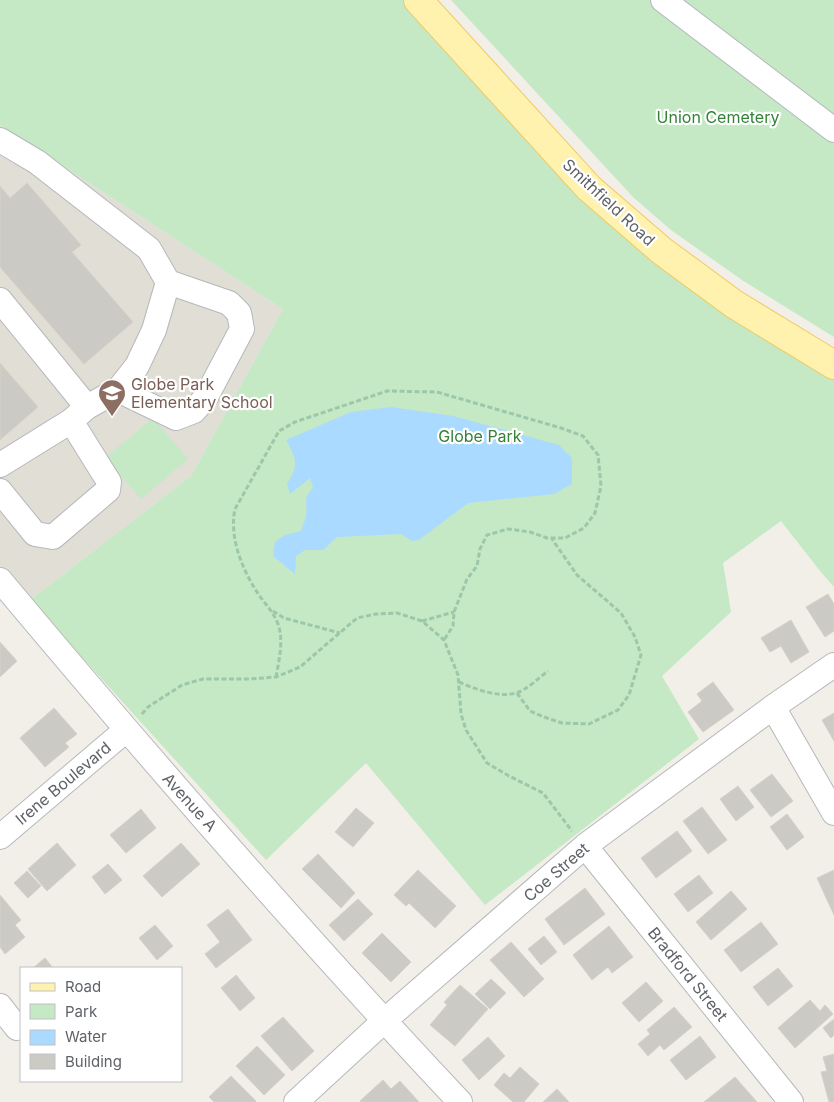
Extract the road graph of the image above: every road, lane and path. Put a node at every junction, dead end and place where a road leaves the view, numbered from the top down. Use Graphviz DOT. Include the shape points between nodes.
graph roads {
  1 [pos="418,0"];
  2 [pos="663,0"];
  3 [pos="834,130"];
  4 [pos="0,140"];
  5 [pos="168,282"];
  6 [pos="0,300"];
  7 [pos="834,365"];
  8 [pos="118,390"];
  9 [pos="79,414"];
  10 [pos="0,465"];
  11 [pos="0,491"];
  12 [pos="551,538"];
  13 [pos="0,580"];
  14 [pos="271,610"];
  15 [pos="454,612"];
  16 [pos="422,621"];
  17 [pos="341,633"];
  18 [pos="444,640"];
  19 [pos="834,665"];
  20 [pos="548,671"];
  21 [pos="276,677"];
  22 [pos="458,682"];
  23 [pos="517,693"];
  24 [pos="773,707"];
  25 [pos="126,730"];
  26 [pos="834,813"];
  27 [pos="0,837"];
  28 [pos="585,846"];
  29 [pos="0,1006"];
  30 [pos="384,1021"];
  31 [pos="17,1028"];
  32 [pos="296,1102"];
  33 [pos="460,1102"];
  34 [pos="791,1102"];
  1 -- 7 [label="main road, Smithfield Road" via="589,188 662,251 734,304"];
  2 -- 3 [label="street"];
  4 -- 5 [label="street" via="37,162 149,249"];
  5 -- 8 [label="street" via="154,330 137,366"];
  5 -- 8 [label="street" via="229,302 239,313 242,329 206,397 194,411 176,418"];
  6 -- 9 [label="street"];
  8 -- 9 [label="street"];
  9 -- 10 [label="street"];
  9 -- 11 [label="street" via="109,482 108,490 53,537 35,534"];
  12 -- 14 [label="path" via="565,538 584,528 595,513 601,486 600,466 598,455 583,436 437,392 387,391 295,422 279,431 235,509 232,523 244,570"];
  12 -- 15 [label="path" via="508,529 487,535 477,566 467,579"];
  12 -- 23 [label="path" via="577,575 621,613 636,637 641,655 629,695 618,710 589,724 562,723 544,718 530,711"];
  13 -- 25 [label="street, Avenue A"];
  14 -- 17 [label="path" via="284,618"];
  14 -- 21 [label="path" via="281,639"];
  15 -- 16 [label="path"];
  15 -- 18 [label="path" via="453,626"];
  16 -- 17 [label="path" via="397,613 376,614 358,618"];
  16 -- 18 [label="path"];
  17 -- 21 [label="path" via="300,667"];
  18 -- 22 [label="path"];
  19 -- 24 [label="street, Coe Street"];
  20 -- 23 [label="path"];
  21 -- 25 [label="path" via="203,679 182,685 148,707"];
  22 -- 23 [label="path" via="474,689"];
  22 -- 28 [label="path" via="466,730 487,763 543,793"];
  24 -- 26 [label="street"];
  24 -- 28 [label="street, Coe Street"];
  25 -- 27 [label="street, Irene Boulevard"];
  25 -- 30 [label="street, Avenue A"];
  28 -- 30 [label="street, Coe Street"];
  28 -- 34 [label="street, Bradford Street"];
  29 -- 31 [label="street"];
  30 -- 32 [label="street, Coe Street"];
  30 -- 33 [label="street, Avenue A"];
}
